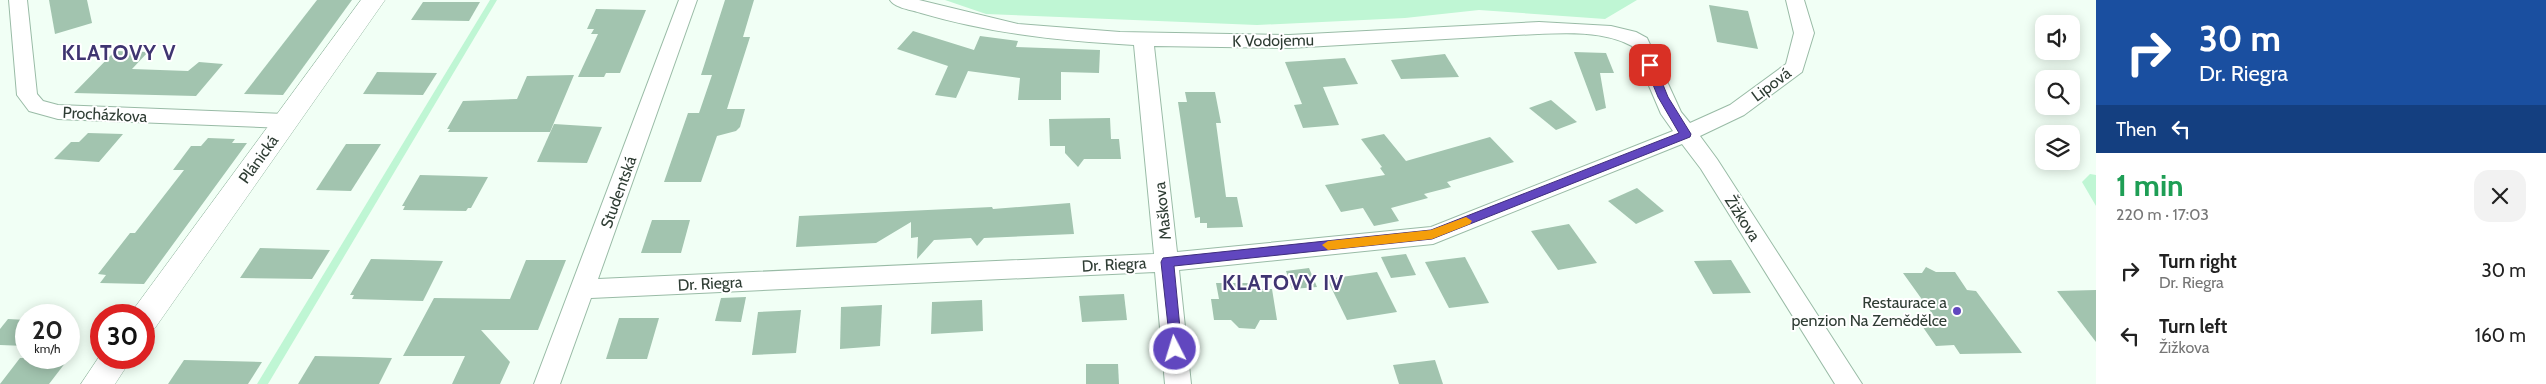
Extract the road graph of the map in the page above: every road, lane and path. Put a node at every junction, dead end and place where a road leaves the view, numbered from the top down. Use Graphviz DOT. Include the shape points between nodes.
graph roads {
  1 [pos="18,0"];
  2 [pos="372,0"];
  3 [pos="688,0"];
  4 [pos="899,0"];
  5 [pos="1795,0"];
  6 [pos="1143,39"];
  7 [pos="1644,49"];
  8 [pos="285,121"];
  9 [pos="1686,134"];
  10 [pos="1167,262"];
  11 [pos="583,289"];
  12 [pos="155,304"];
  13 [pos="108,369"];
  14 [pos="97,384"];
  15 [pos="547,384"];
  16 [pos="1178,384"];
  17 [pos="1849,384"];
  1 -- 8 [label="street, Procházkova" via="27,95 36,106 58,112"];
  2 -- 8 [label="main road, Plánická"];
  3 -- 11 [label="street, Studentská"];
  4 -- 6 [label="street, K Vodojemu" via="946,14 1034,31"];
  5 -- 9 [label="street, Lipová" via="1804,33 1795,67 1737,110"];
  6 -- 7 [label="street, K Vodojemu" via="1262,42 1498,29 1562,29 1630,34"];
  6 -- 10 [label="street, Maškova"];
  7 -- 9 [label="street, Žižkova" via="1663,97"];
  8 -- 12 [label="main road, Plánická"];
  9 -- 10 [label="street, Dr. Riegra" via="1432,235"];
  9 -- 17 [label="street, Žižkova" via="1709,164"];
  10 -- 11 [label="street, Dr. Riegra"];
  10 -- 16 [label="street, Maškova"];
  11 -- 15 [label="street, Studentská"];
  13 -- 14 [label="main road"];
}
